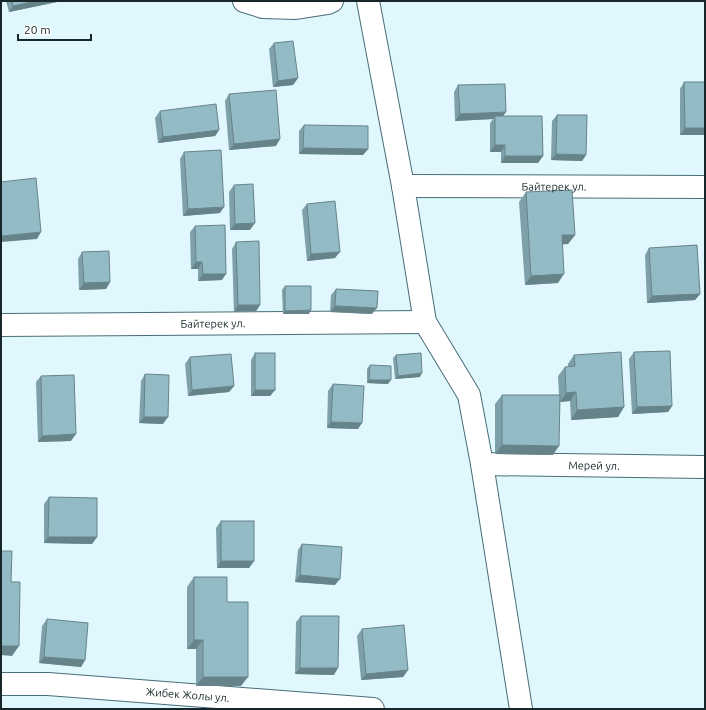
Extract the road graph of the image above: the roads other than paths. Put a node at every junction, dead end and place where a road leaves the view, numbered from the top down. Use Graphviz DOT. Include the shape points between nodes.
graph roads {
  1 [pos="244,1"];
  2 [pos="332,1"];
  3 [pos="368,1"];
  4 [pos="403,186"];
  5 [pos="705,187"];
  6 [pos="425,322"];
  7 [pos="1,325"];
  8 [pos="482,464"];
  9 [pos="705,466"];
  10 [pos="1,684"];
  11 [pos="373,709"];
  12 [pos="520,709"];
  1 -- 2 [label="street" via="263,7 296,8"];
  3 -- 4 [label="street"];
  4 -- 5 [label="street, Байтерек ул."];
  4 -- 6 [label="street"];
  6 -- 7 [label="street, Байтерек ул."];
  6 -- 8 [label="street" via="469,395"];
  8 -- 9 [label="street, Мерей ул."];
  8 -- 12 [label="street"];
  10 -- 11 [label="street, Жибек Жолы ул." via="48,684"];
}
